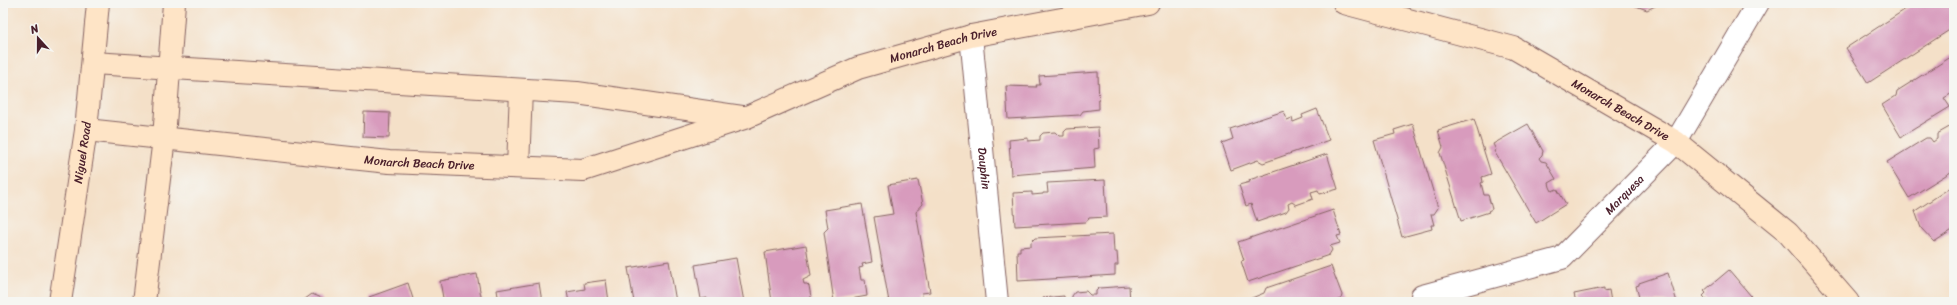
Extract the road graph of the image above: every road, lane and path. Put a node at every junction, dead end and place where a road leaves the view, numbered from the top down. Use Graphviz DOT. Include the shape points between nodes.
graph roads {
  1 [pos="98,3"];
  2 [pos="174,3"];
  3 [pos="1148,3"];
  4 [pos="1344,3"];
  5 [pos="1758,3"];
  6 [pos="971,36"];
  7 [pos="93,63"];
  8 [pos="169,69"];
  9 [pos="520,90"];
  10 [pos="747,117"];
  11 [pos="86,130"];
  12 [pos="164,138"];
  13 [pos="1676,142"];
  14 [pos="518,167"];
  15 [pos="1422,296"];
  16 [pos="60,302"];
  17 [pos="144,302"];
  18 [pos="997,302"];
  19 [pos="1848,302"];
  1 -- 7 [label="street, Niguel Road"];
  2 -- 8 [label="street"];
  3 -- 6 [label="street, Monarch Beach Drive"];
  4 -- 13 [label="street, Monarch Beach Drive" via="1514,48"];
  5 -- 13 [label="street, Marquesa"];
  6 -- 10 [label="street, Monarch Beach Drive" via="858,68"];
  6 -- 18 [label="street, Dauphin"];
  7 -- 8 [label="street"];
  7 -- 11 [label="street, Niguel Road"];
  8 -- 9 [label="street"];
  8 -- 12 [label="street"];
  9 -- 10 [label="street" via="577,93"];
  9 -- 14 [label="street"];
  10 -- 14 [label="street, Monarch Beach Drive" via="583,170"];
  11 -- 12 [label="street, Monarch Beach Drive"];
  11 -- 16 [label="street, Niguel Road"];
  12 -- 14 [label="street, Monarch Beach Drive" via="389,162"];
  12 -- 17 [label="street"];
  13 -- 15 [label="street, Marquesa" via="1562,258"];
  13 -- 19 [label="street, Monarch Beach Drive" via="1788,233"];
}
